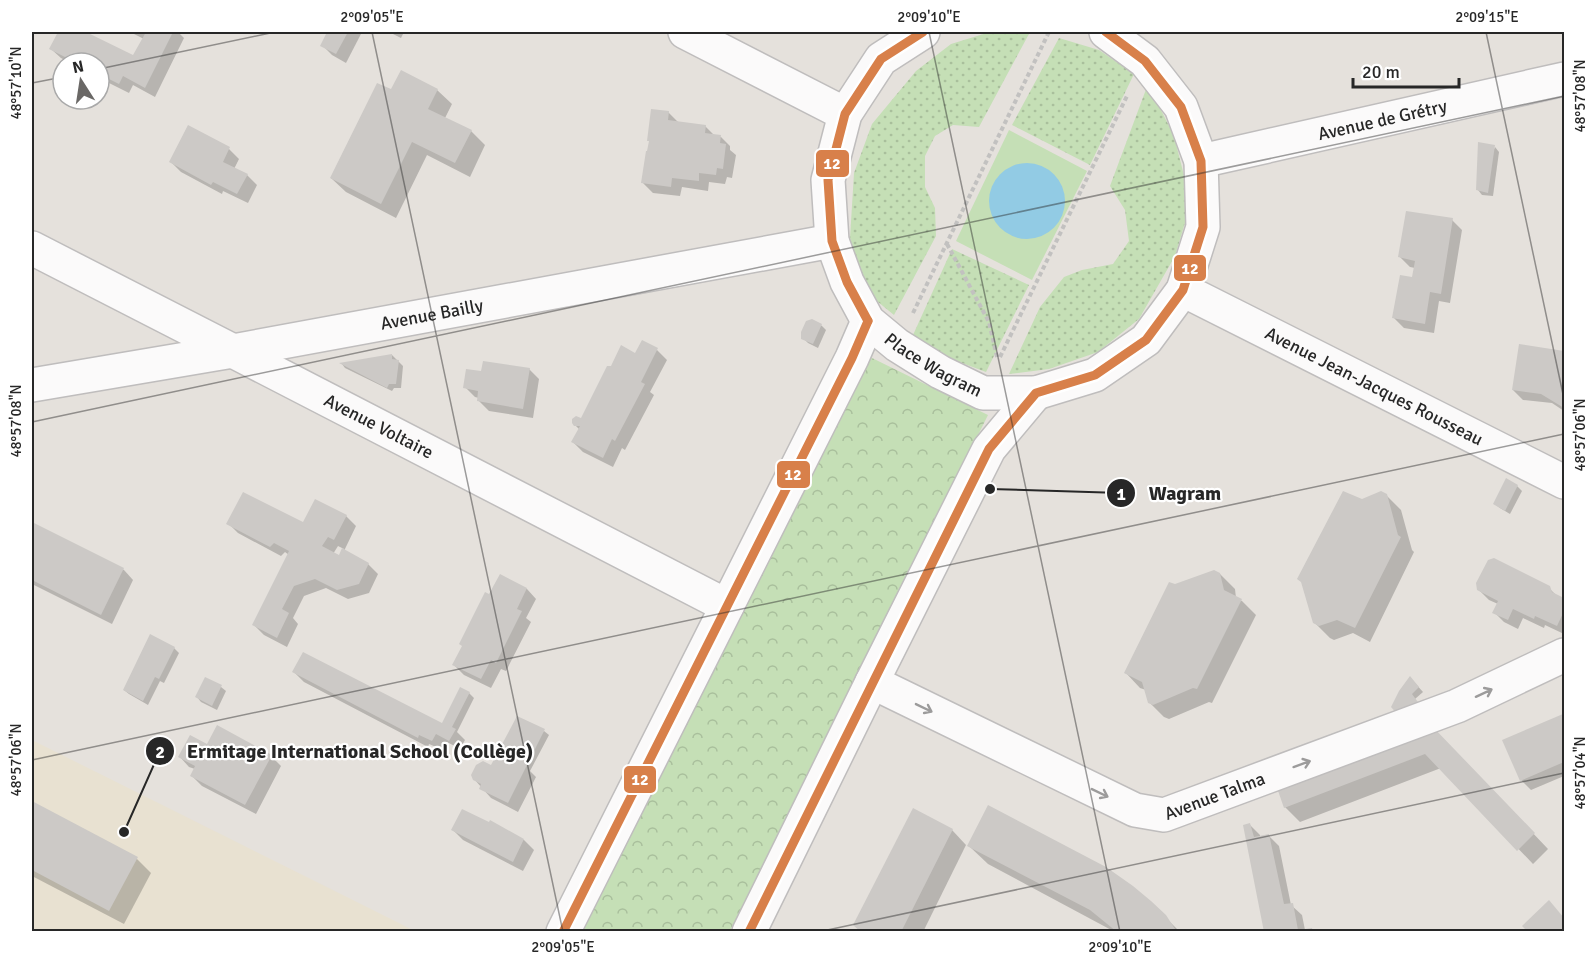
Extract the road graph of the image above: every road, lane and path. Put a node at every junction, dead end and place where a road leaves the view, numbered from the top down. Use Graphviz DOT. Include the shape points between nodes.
graph roads {
  1 [pos="685,32"];
  2 [pos="923,32"];
  3 [pos="1049,32"];
  4 [pos="1106,32"];
  5 [pos="1145,61"];
  6 [pos="1564,79"];
  7 [pos="845,114"];
  8 [pos="1201,161"];
  9 [pos="832,241"];
  10 [pos="946,244"];
  11 [pos="32,248"];
  12 [pos="1183,290"];
  13 [pos="868,321"];
  14 [pos="897,345"];
  15 [pos="233,351"];
  16 [pos="32,385"];
  17 [pos="1036,393"];
  18 [pos="1564,482"];
  19 [pos="727,606"];
  20 [pos="1564,655"];
  21 [pos="872,682"];
  22 [pos="563,932"];
  23 [pos="749,932"];
  1 -- 7 [label="street"];
  2 -- 7 [label="street, Place Wagram" via="881,58"];
  3 -- 10 [label="path"];
  4 -- 5 [label="street, Place Wagram"];
  5 -- 8 [label="street, Place Wagram" via="1181,107"];
  5 -- 10 [label="path" via="998,362 989,322"];
  6 -- 8 [label="street, Avenue de Grétry"];
  7 -- 9 [label="street, Place Wagram" via="828,180"];
  8 -- 12 [label="street, Place Wagram" via="1203,227"];
  9 -- 13 [label="street, Place Wagram" via="847,282"];
  9 -- 15 [label="street, Avenue Bailly"];
  10 -- 14 [label="path"];
  11 -- 15 [label="street, Avenue Voltaire"];
  12 -- 17 [label="street, Place Wagram" via="1146,340 1095,375"];
  12 -- 18 [label="street, Avenue Jean-Jacques Rousseau"];
  13 -- 14 [label="street, Place Wagram"];
  13 -- 19 [label="street"];
  14 -- 17 [label="street, Place Wagram" via="983,393"];
  15 -- 16 [label="street, Avenue Bailly"];
  15 -- 19 [label="street, Avenue Voltaire"];
  17 -- 21 [label="street" via="989,449"];
  19 -- 22 [label="street"];
  21 -- 20 [label="street, Avenue Talma, one-way" via="1135,810 1164,815 1457,706"];
  21 -- 23 [label="street"];
}
